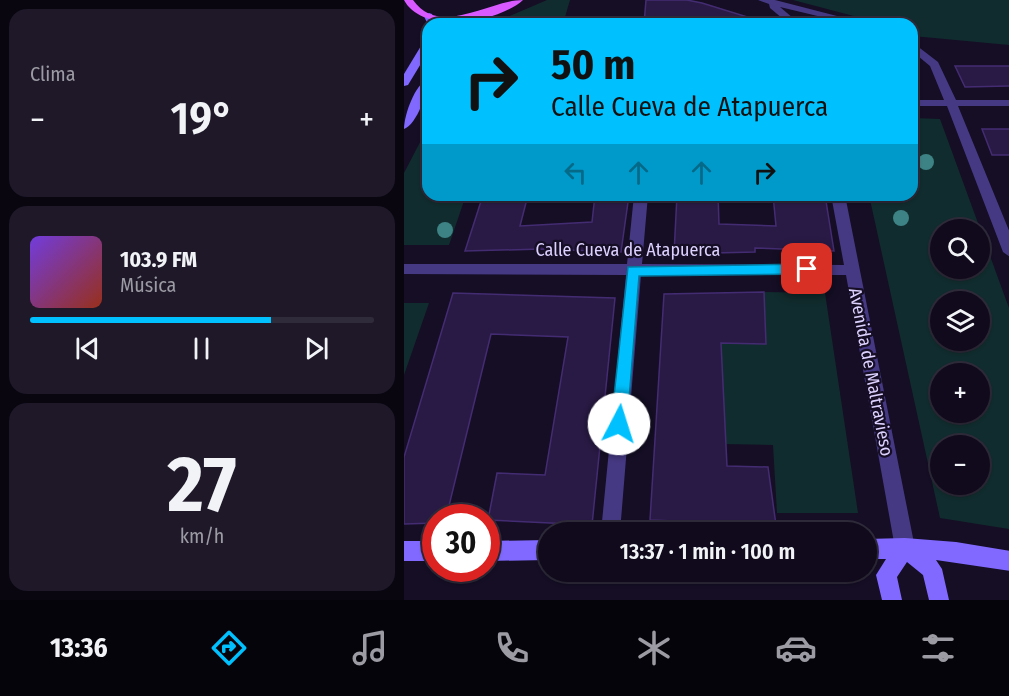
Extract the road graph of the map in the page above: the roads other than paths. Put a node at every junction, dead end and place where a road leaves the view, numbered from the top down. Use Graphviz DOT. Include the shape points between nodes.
graph roads {
  1 [pos="408,0"];
  2 [pos="518,0"];
  3 [pos="766,1"];
  4 [pos="802,9"];
  5 [pos="404,12"];
  6 [pos="483,15"];
  7 [pos="427,17"];
  8 [pos="456,18"];
  9 [pos="479,18"];
  10 [pos="787,18"];
  11 [pos="810,18"];
  12 [pos="838,18"];
  13 [pos="918,50"];
  14 [pos="422,53"];
  15 [pos="404,83"];
  16 [pos="422,102"];
  17 [pos="918,103"];
  18 [pos="953,103"];
  19 [pos="1010,103"];
  20 [pos="404,125"];
  21 [pos="640,201"];
  22 [pos="839,201"];
  23 [pos="1010,252"];
  24 [pos="404,269"];
  25 [pos="851,270"];
  26 [pos="633,271"];
  27 [pos="611,522"];
  28 [pos="905,548"];
  29 [pos="877,549"];
  30 [pos="538,550"];
  31 [pos="404,551"];
  32 [pos="422,551"];
  33 [pos="500,551"];
  34 [pos="1010,561"];
  35 [pos="892,600"];
  36 [pos="939,600"];
  1 -- 7 [label="main road"];
  2 -- 6 [label="main road"];
  3 -- 4 [label="street"];
  3 -- 10 [label="street"];
  4 -- 11 [label="street"];
  4 -- 12 [label="street"];
  5 -- 7 [label="main road"];
  6 -- 8 [label="main road"];
  6 -- 9 [label="main road"];
  13 -- 18 [label="street" via="934,64"];
  14 -- 15 [label="main road"];
  16 -- 20 [label="main road"];
  17 -- 18 [label="street"];
  18 -- 19 [label="street"];
  18 -- 23 [label="street"];
  21 -- 26 [label="street"];
  22 -- 25 [label="street, Avenida de Maltravieso"];
  24 -- 26 [label="street, Calle Cueva de Atapuerca"];
  25 -- 26 [label="street, Calle Cueva de Atapuerca"];
  25 -- 28 [label="street, Avenida de Maltravieso"];
  26 -- 27 [label="street"];
  28 -- 29 [label="main road"];
  28 -- 34 [label="main road"];
  28 -- 35 [label="main road" via="886,575"];
  28 -- 36 [label="main road" via="932,569"];
  30 -- 33 [label="main road"];
  31 -- 32 [label="main road"];
}
